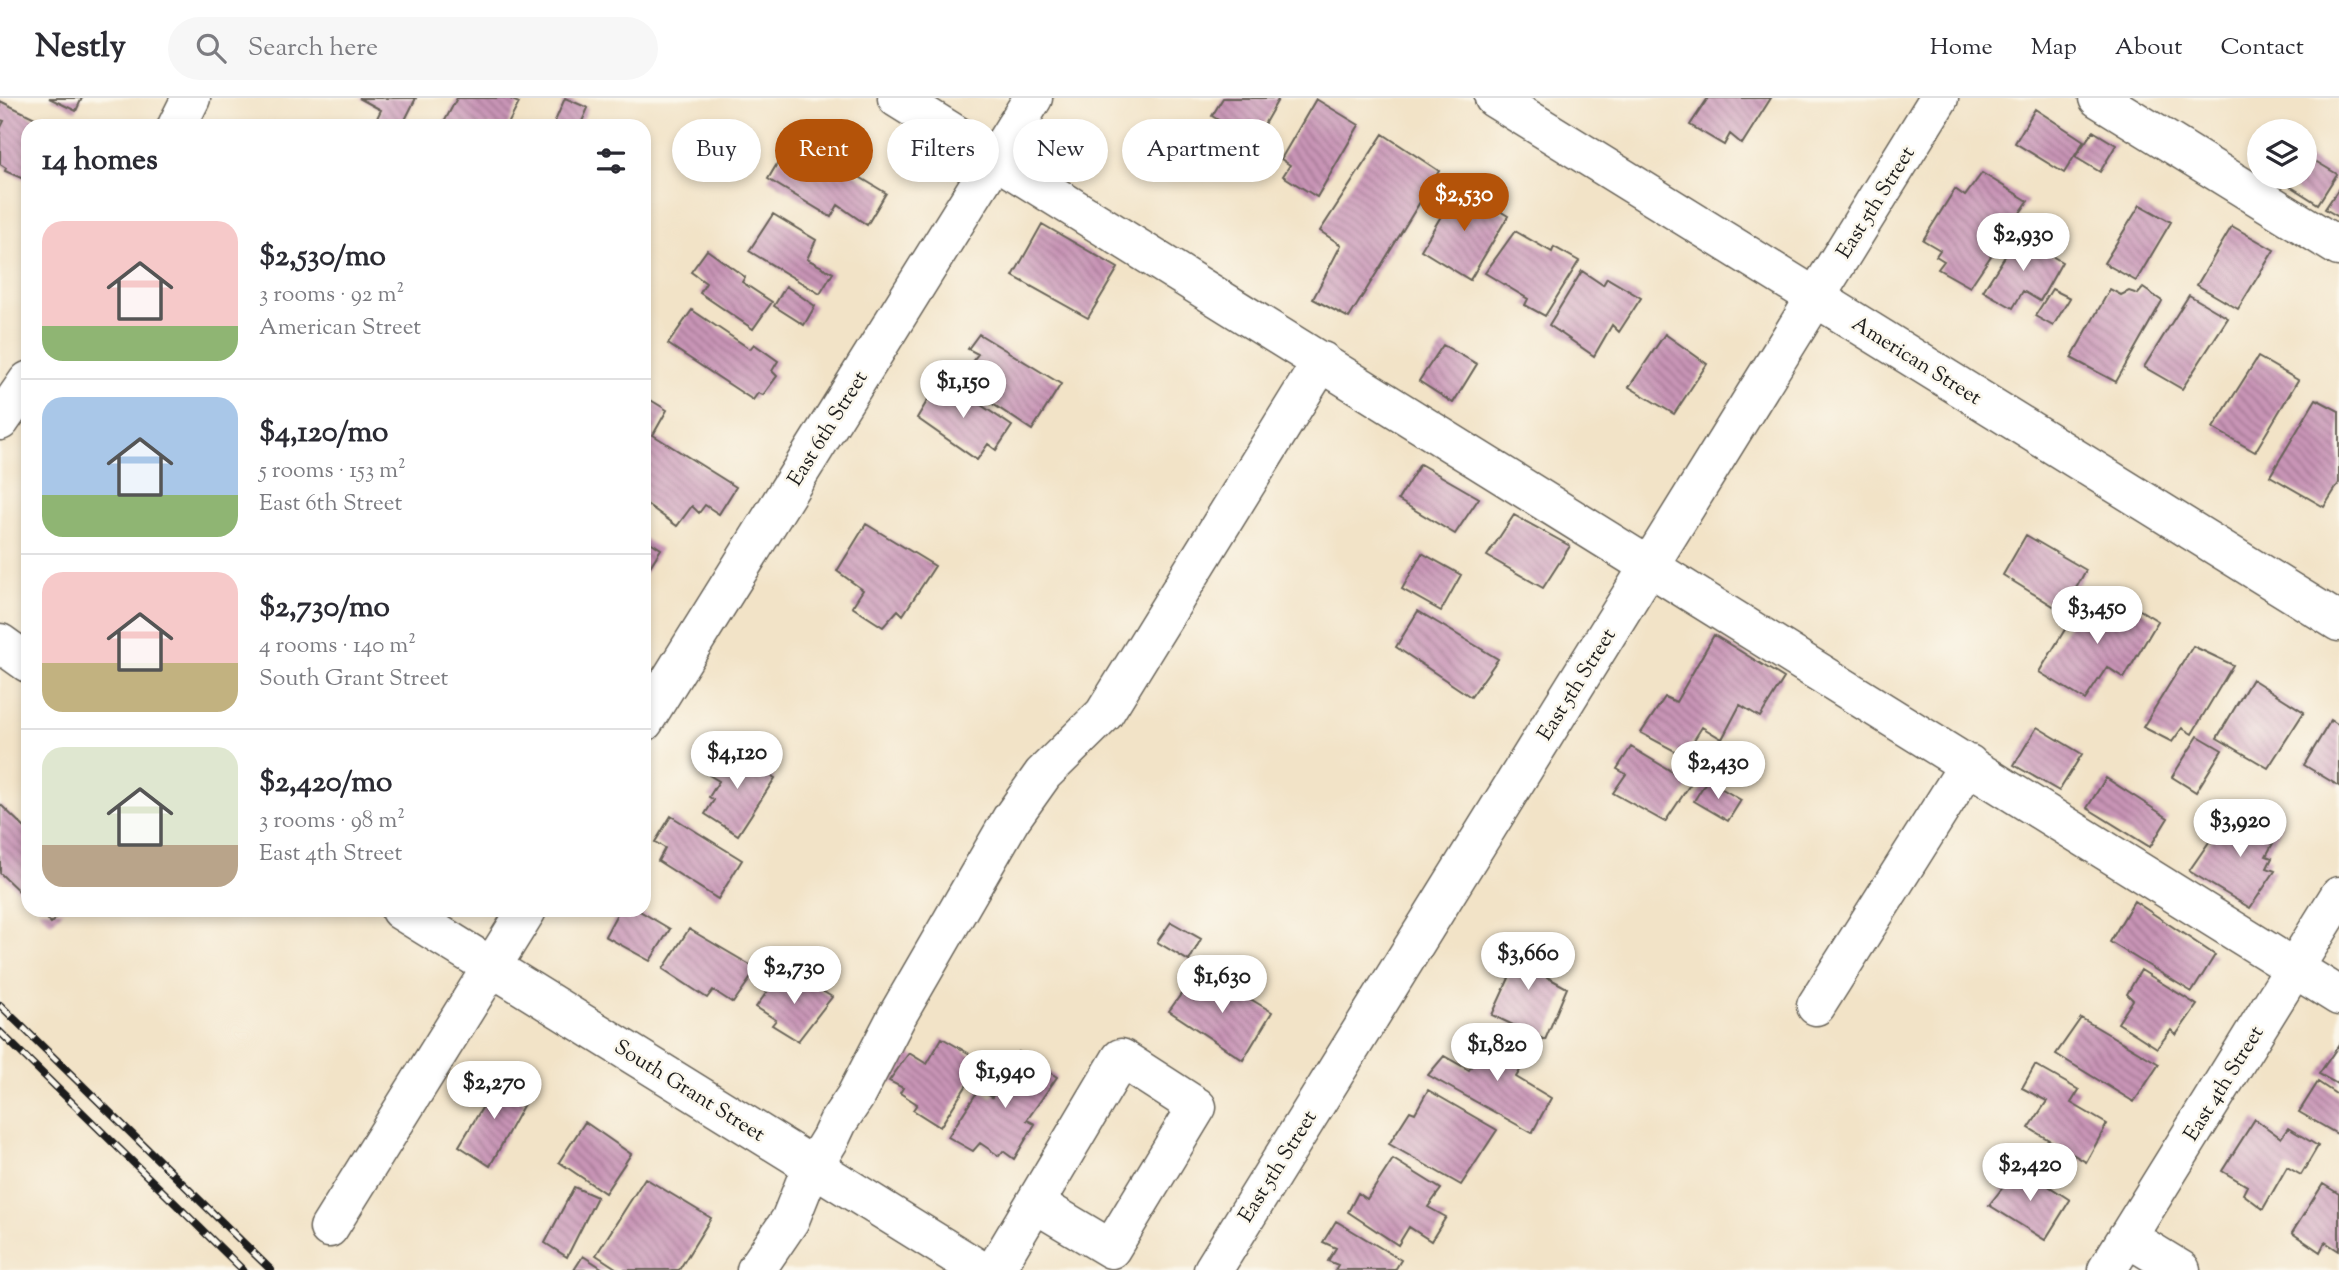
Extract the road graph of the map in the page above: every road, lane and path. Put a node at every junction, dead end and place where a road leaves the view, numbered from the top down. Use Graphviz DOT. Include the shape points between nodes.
graph roads {
  1 [pos="191,98"];
  2 [pos="897,98"];
  3 [pos="1033,98"];
  4 [pos="1494,98"];
  5 [pos="1939,98"];
  6 [pos="2098,98"];
  7 [pos="180,119"];
  8 [pos="931,119"];
  9 [pos="999,153"];
  10 [pos="999,161"];
  11 [pos="981,182"];
  12 [pos="2339,247"];
  13 [pos="1816,297"];
  14 [pos="1322,361"];
  15 [pos="21,391"];
  16 [pos="0,421"];
  17 [pos="1650,565"];
  18 [pos="2339,622"];
  19 [pos="0,643"];
  20 [pos="21,658"];
  21 [pos="651,711"];
  22 [pos="1969,764"];
  23 [pos="2339,896"];
  24 [pos="411,917"];
  25 [pos="523,917"];
  26 [pos="491,967"];
  27 [pos="2294,968"];
  28 [pos="2339,996"];
  29 [pos="1816,1006"];
  30 [pos="813,1167"];
  31 [pos="1036,1204"];
  32 [pos="329,1228"];
  33 [pos="2127,1237"];
  34 [pos="757,1270"];
  35 [pos="980,1270"];
  36 [pos="995,1270"];
  37 [pos="1213,1270"];
  38 [pos="2107,1270"];
  39 [pos="2180,1270"];
  1 -- 7 [label="street"];
  2 -- 8 [label="street"];
  3 -- 9 [label="street, East 6th Street"];
  4 -- 13 [label="street, American Street"];
  5 -- 13 [label="street, East 5th Street"];
  6 -- 12 [label="street"];
  10 -- 14 [label="street"];
  11 -- 21 [label="street, East 6th Street"];
  13 -- 17 [label="street, East 5th Street"];
  13 -- 18 [label="street, American Street"];
  14 -- 17 [label="street"];
  14 -- 30 [label="street" via="1104,715 1044,774 1011,819"];
  15 -- 16 [label="street"];
  17 -- 22 [label="street"];
  17 -- 37 [label="street, East 5th Street"];
  19 -- 20 [label="street"];
  22 -- 27 [label="street"];
  22 -- 29 [label="street"];
  23 -- 27 [label="street, East 4th Street"];
  24 -- 26 [label="street, South Grant Street"];
  25 -- 26 [label="street"];
  26 -- 30 [label="street, South Grant Street"];
  26 -- 32 [label="street"];
  27 -- 28 [label="street"];
  27 -- 33 [label="street, East 4th Street"];
  30 -- 34 [label="street" via="790,1220"];
  30 -- 35 [label="street, South Grant Street"];
  31 -- 31 [label="street" via="1111,1249 1197,1107 1121,1058"];
  31 -- 36 [label="street"];
  33 -- 38 [label="street, East 4th Street"];
  33 -- 39 [label="street"];
}
